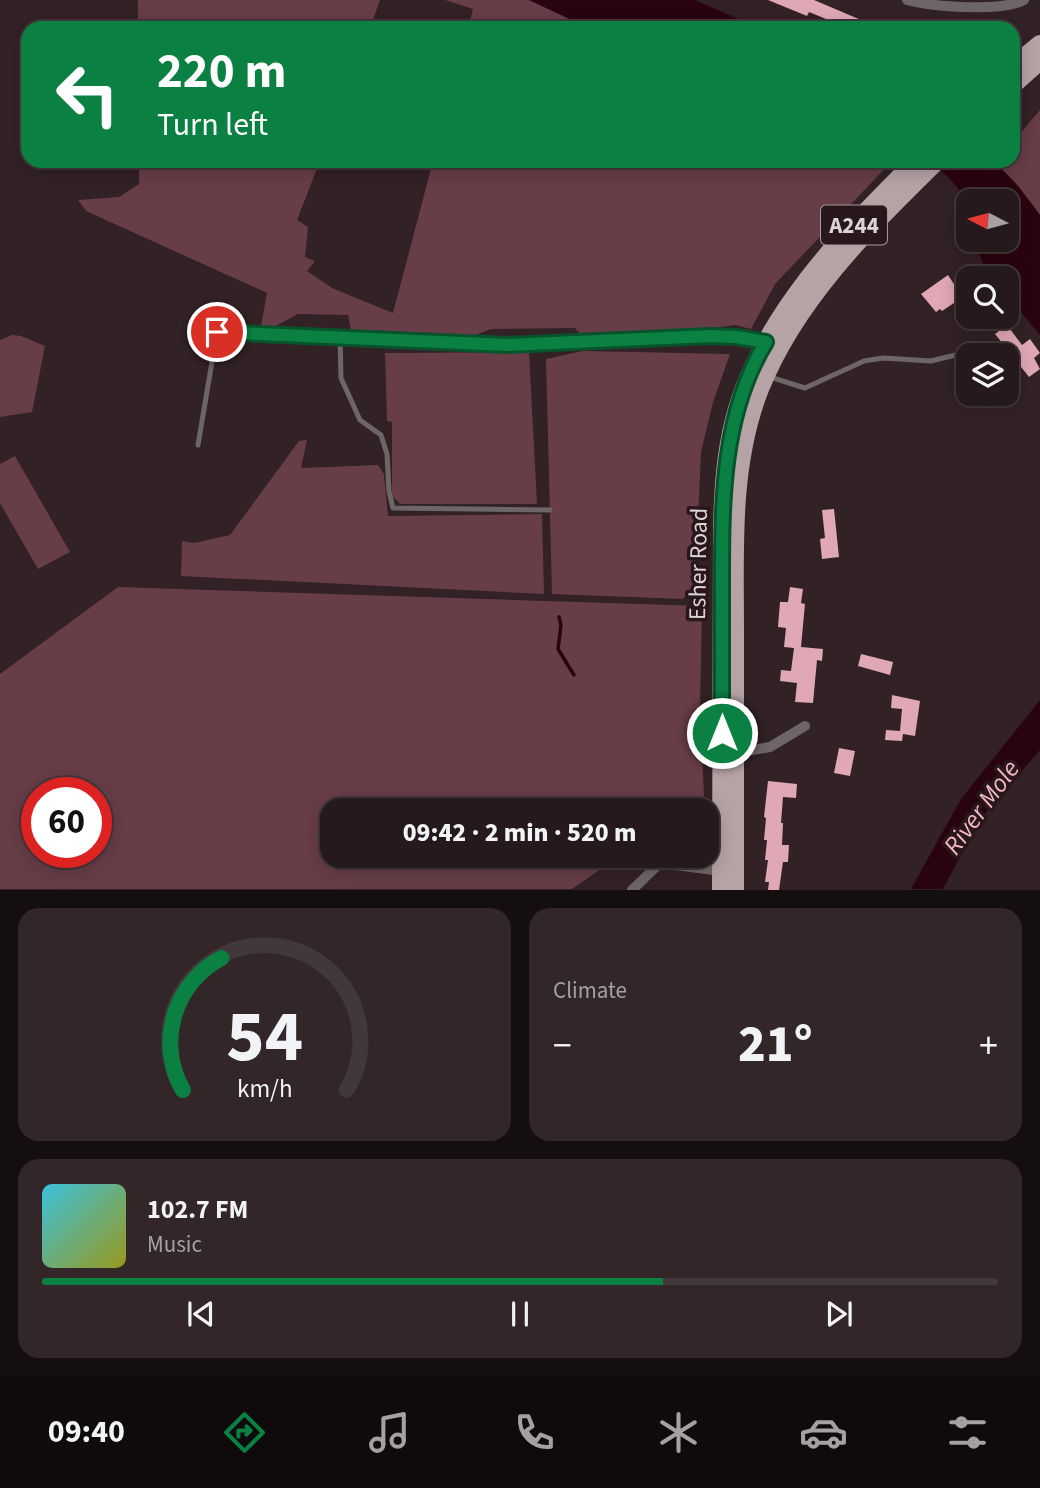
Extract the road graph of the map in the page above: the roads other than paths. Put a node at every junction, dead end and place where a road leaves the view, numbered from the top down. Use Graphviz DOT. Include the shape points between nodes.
graph roads {
  1 [pos="907,0"];
  2 [pos="1024,0"];
  3 [pos="1040,44"];
  4 [pos="1020,60"];
  5 [pos="1040,61"];
  6 [pos="1020,79"];
  7 [pos="911,173"];
  8 [pos="340,337"];
  9 [pos="766,342"];
  10 [pos="956,355"];
  11 [pos="766,376"];
  12 [pos="198,445"];
  13 [pos="550,510"];
  14 [pos="804,726"];
  15 [pos="735,753"];
  16 [pos="721,871"];
  17 [pos="632,890"];
  18 [pos="720,890"];
  19 [pos="735,890"];
  1 -- 2 [label="street" via="998,7"];
  3 -- 4 [label="main road"];
  5 -- 6 [label="main road"];
  7 -- 9 [label="main road, Esher Road / A244" via="837,244"];
  7 -- 11 [label="main road, Esher Road / A244" via="817,291"];
  8 -- 9 [label="lane" via="507,345 710,336"];
  8 -- 12 [label="lane" via="217,332"];
  8 -- 13 [label="lane" via="341,378 360,420 381,435 393,509"];
  9 -- 16 [label="main road, Esher Road / A244" via="734,419 724,482"];
  10 -- 11 [label="lane" via="931,361 864,361 804,388"];
  11 -- 15 [label="main road, Esher Road / A244" via="748,425 738,489"];
  14 -- 15 [label="street" via="770,747"];
  15 -- 19 [label="main road, Esher Road / A244"];
  16 -- 17 [label="street" via="660,863"];
  16 -- 18 [label="main road, Esher Road / A244"];
}
